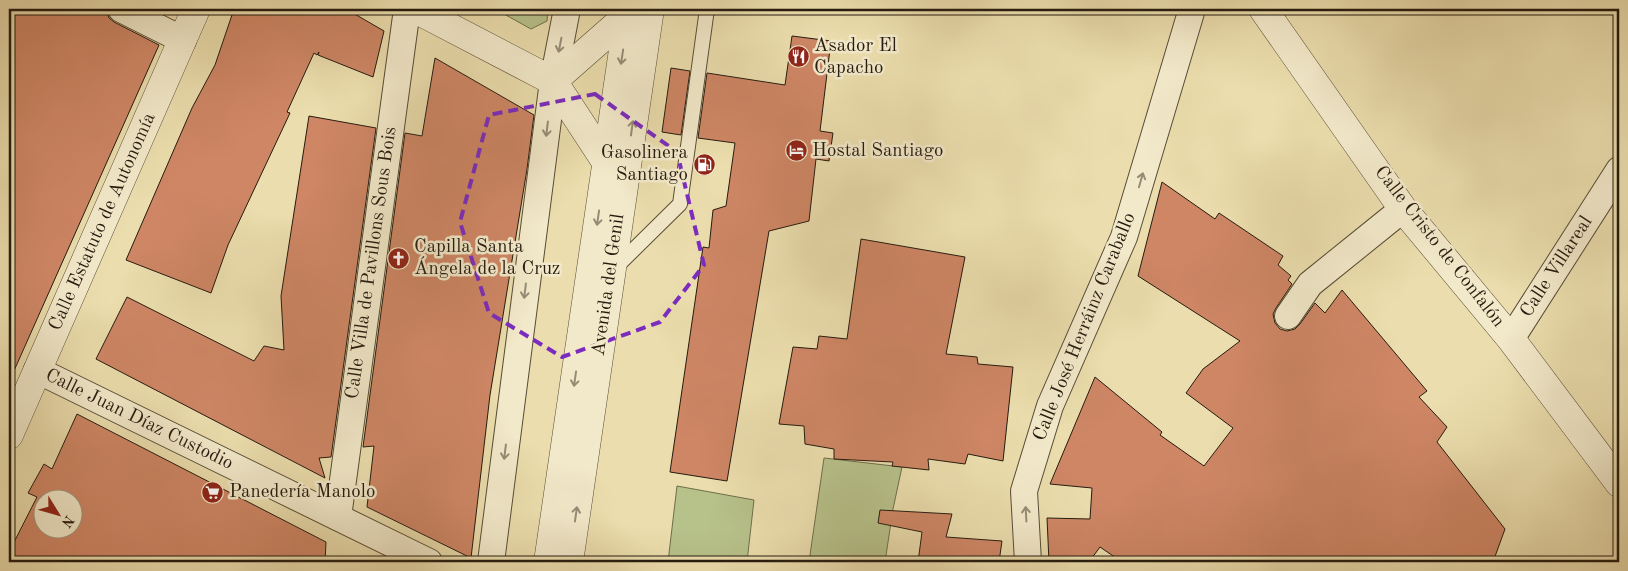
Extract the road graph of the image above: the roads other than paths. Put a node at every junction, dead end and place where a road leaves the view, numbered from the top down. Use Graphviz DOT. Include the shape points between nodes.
graph roads {
  1 [pos="121,9"];
  2 [pos="196,9"];
  3 [pos="407,9"];
  4 [pos="415,9"];
  5 [pos="567,9"];
  6 [pos="707,9"];
  7 [pos="1192,9"];
  8 [pos="1263,9"];
  9 [pos="636,11"];
  10 [pos="183,40"];
  11 [pos="553,81"];
  12 [pos="606,162"];
  13 [pos="1619,170"];
  14 [pos="1404,209"];
  15 [pos="610,272"];
  16 [pos="1288,316"];
  17 [pos="1511,339"];
  18 [pos="38,370"];
  19 [pos="9,435"];
  20 [pos="1619,483"];
  21 [pos="338,517"];
  22 [pos="429,562"];
  23 [pos="491,562"];
  24 [pos="548,562"];
  25 [pos="569,562"];
  26 [pos="1028,562"];
  1 -- 10 [label="street"];
  2 -- 10 [label="street, Calle Estatuto de Autonomía"];
  3 -- 21 [label="street, Calle Villa de Pavillons Sous Bois"];
  4 -- 11 [label="street"];
  5 -- 11 [label="street, one-way"];
  6 -- 15 [label="lane" via="680,204"];
  26 -- 7 [label="street, Calle José Herráinz Caraballo, one-way" via="1024,491 1050,406 1124,237"];
  8 -- 14 [label="street, Calle Cristo de Confalón"];
  9 -- 11 [label="street"];
  9 -- 12 [label="street, Avenida del Genil, one-way"];
  15 -- 9 [label="street, Avenida del Genil, one-way"];
  10 -- 18 [label="street, Calle Estatuto de Autonomía"];
  11 -- 12 [label="street"];
  11 -- 23 [label="street, one-way"];
  12 -- 24 [label="street, Avenida del Genil, one-way"];
  13 -- 17 [label="street, Calle Villareal"];
  14 -- 16 [label="street" via="1310,284"];
  14 -- 17 [label="street, Calle Cristo de Confalón"];
  25 -- 15 [label="street, Avenida del Genil, one-way"];
  17 -- 20 [label="street, Calle Cristo de Confalón"];
  18 -- 19 [label="street, Calle Estatuto de Autonomía"];
  18 -- 21 [label="street, Calle Juan Díaz Custodio"];
  21 -- 22 [label="street, Calle Juan Díaz Custodio"];
}
